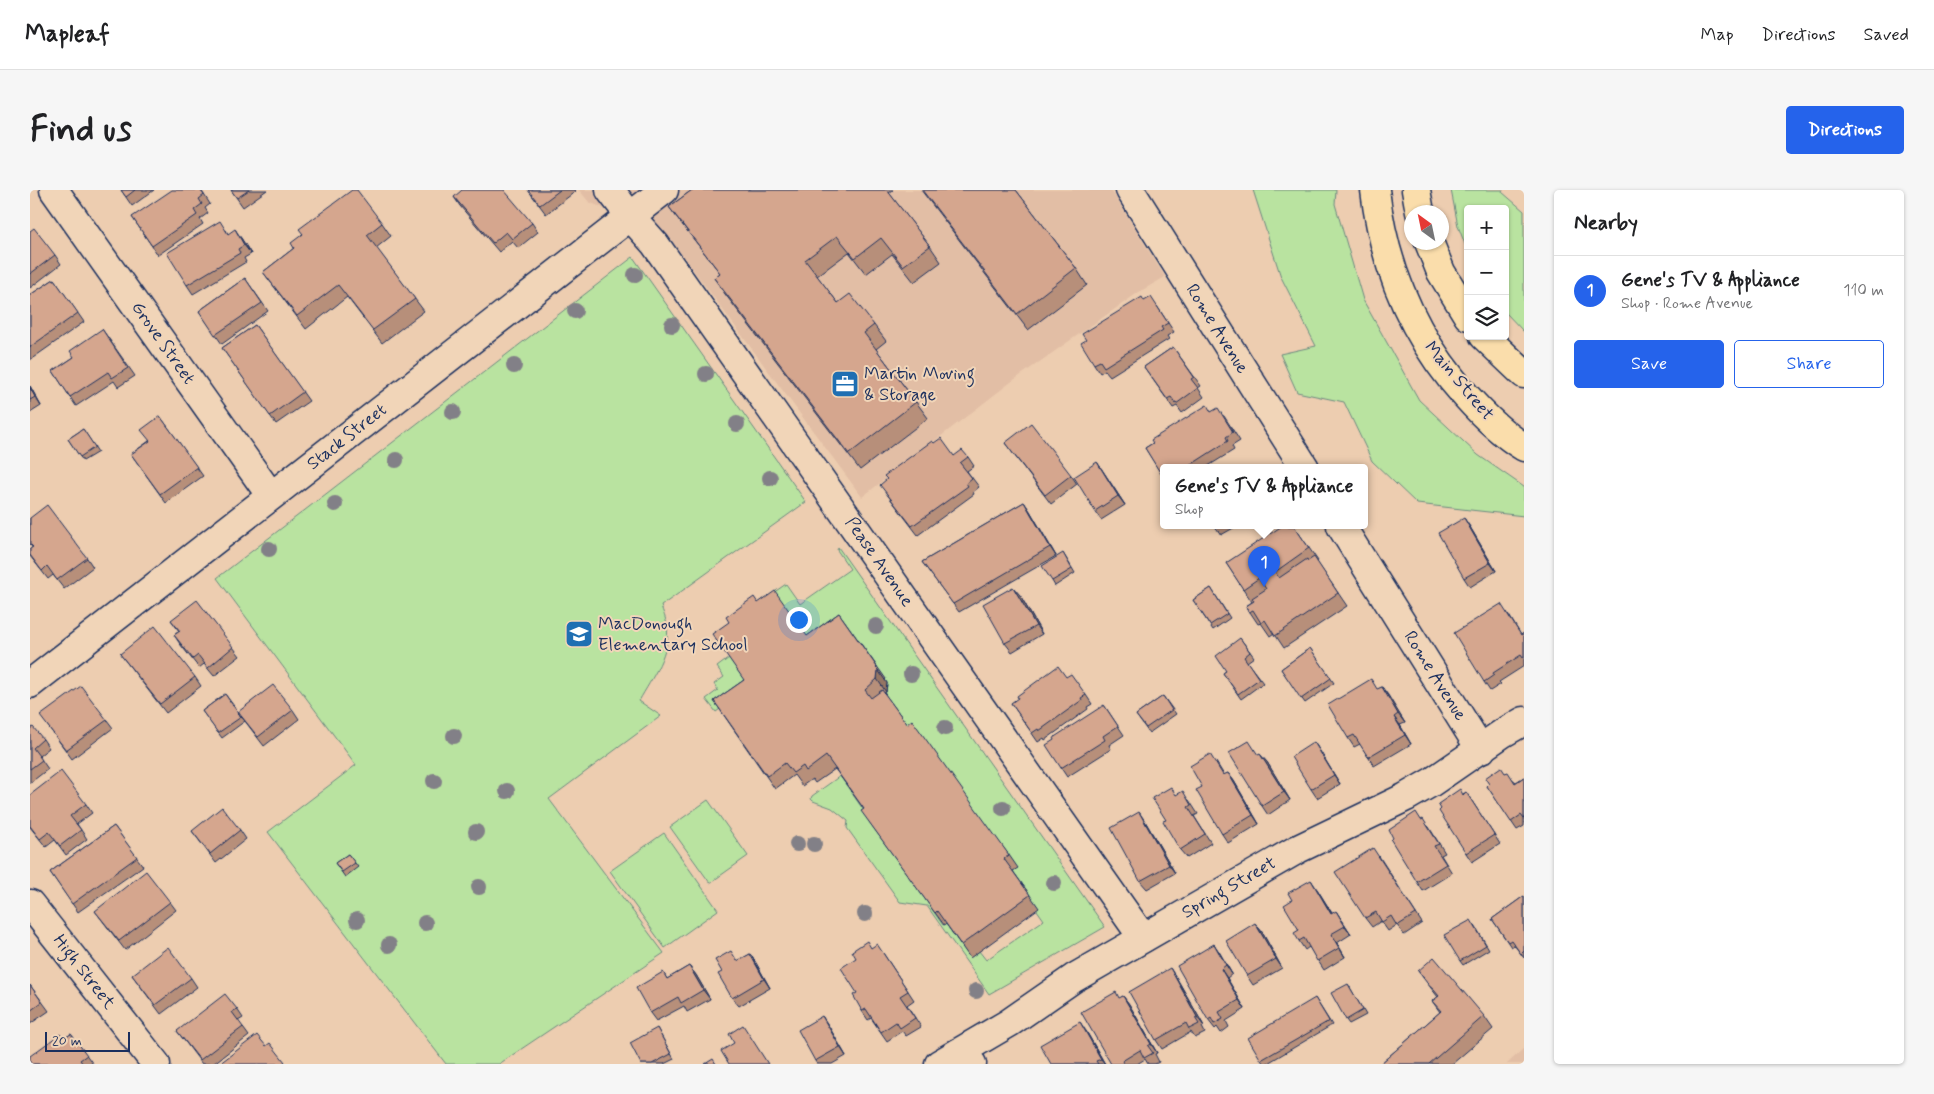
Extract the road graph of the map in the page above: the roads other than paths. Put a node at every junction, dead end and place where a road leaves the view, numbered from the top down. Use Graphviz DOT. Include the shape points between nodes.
graph roads {
  1 [pos="54,190"];
  2 [pos="610,190"];
  3 [pos="664,190"];
  4 [pos="1130,190"];
  5 [pos="1375,190"];
  6 [pos="1416,190"];
  7 [pos="1419,205"];
  8 [pos="630,216"];
  9 [pos="1433,250"];
  10 [pos="1464,310"];
  11 [pos="1488,340"];
  12 [pos="1524,374"];
  13 [pos="1524,446"];
  14 [pos="1302,464"];
  15 [pos="271,496"];
  16 [pos="1343,529"];
  17 [pos="30,684"];
  18 [pos="1524,721"];
  19 [pos="1481,750"];
  20 [pos="30,904"];
  21 [pos="1143,938"];
  22 [pos="956,1060"];
  23 [pos="156,1064"];
  1 -- 15 [label="street, Grove Street"];
  2 -- 8 [label="street, Pease Avenue"];
  3 -- 8 [label="street, Stack Street"];
  4 -- 14 [label="street, Rome Avenue"];
  5 -- 13 [label="highway, Main Street" via="1387,252 1420,335 1450,378 1474,404 1497,427"];
  6 -- 7 [label="highway"];
  8 -- 15 [label="street, Stack Street"];
  8 -- 21 [label="street, Pease Avenue" via="660,252"];
  9 -- 10 [label="highway" via="1447,283"];
  11 -- 12 [label="highway"];
  15 -- 17 [label="street, Stack Street"];
  16 -- 19 [label="street, Rome Avenue"];
  18 -- 19 [label="street, Spring Street"];
  19 -- 21 [label="street, Spring Street" via="1415,792 1298,849"];
  20 -- 23 [label="street, High Street"];
  21 -- 22 [label="street, Spring Street" via="1074,978"];
}
